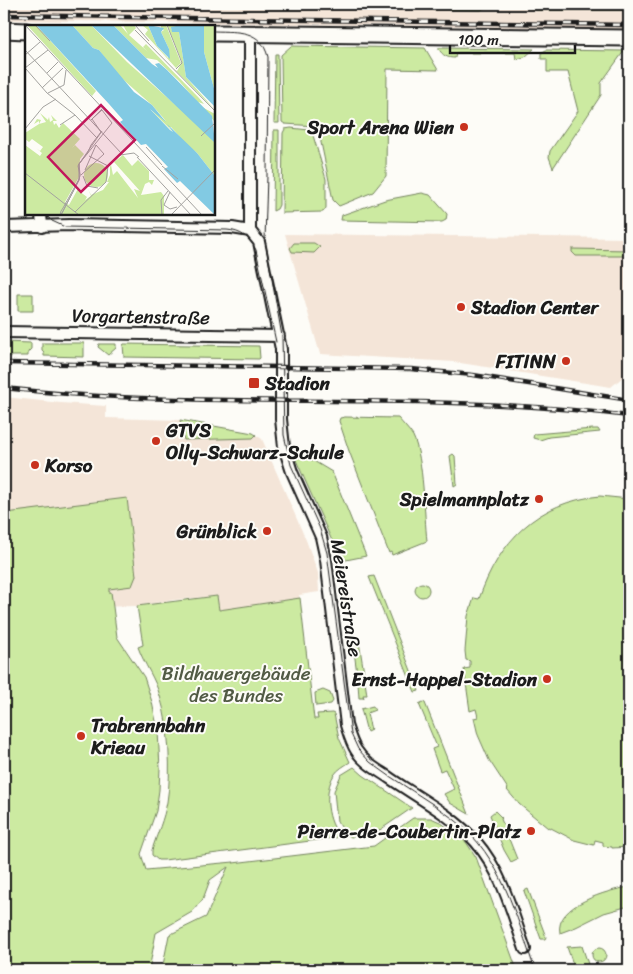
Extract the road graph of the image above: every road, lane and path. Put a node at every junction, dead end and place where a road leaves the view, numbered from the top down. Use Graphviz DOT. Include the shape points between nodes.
graph roads {
  1 [pos="4,30"];
  2 [pos="25,30"];
  3 [pos="215,33"];
  4 [pos="250,34"];
  5 [pos="629,38"];
  6 [pos="41,215"];
  7 [pos="4,227"];
  8 [pos="42,227"];
  9 [pos="250,231"];
  10 [pos="4,332"];
  11 [pos="279,336"];
  12 [pos="525,949"];
  1 -- 2 [label="main road"];
  3 -- 4 [label="main road"];
  4 -- 5 [label="main road"];
  4 -- 9 [label="street"];
  6 -- 8 [label="street"];
  7 -- 8 [label="street"];
  8 -- 9 [label="street" via="232,228"];
  9 -- 11 [label="street, Meiereistraße" via="259,242"];
  10 -- 11 [label="street, Vorgartenstraße"];
  11 -- 12 [label="street, Meiereistraße" via="284,447 324,548 350,739 370,764 452,821 486,855 501,882"];
}
